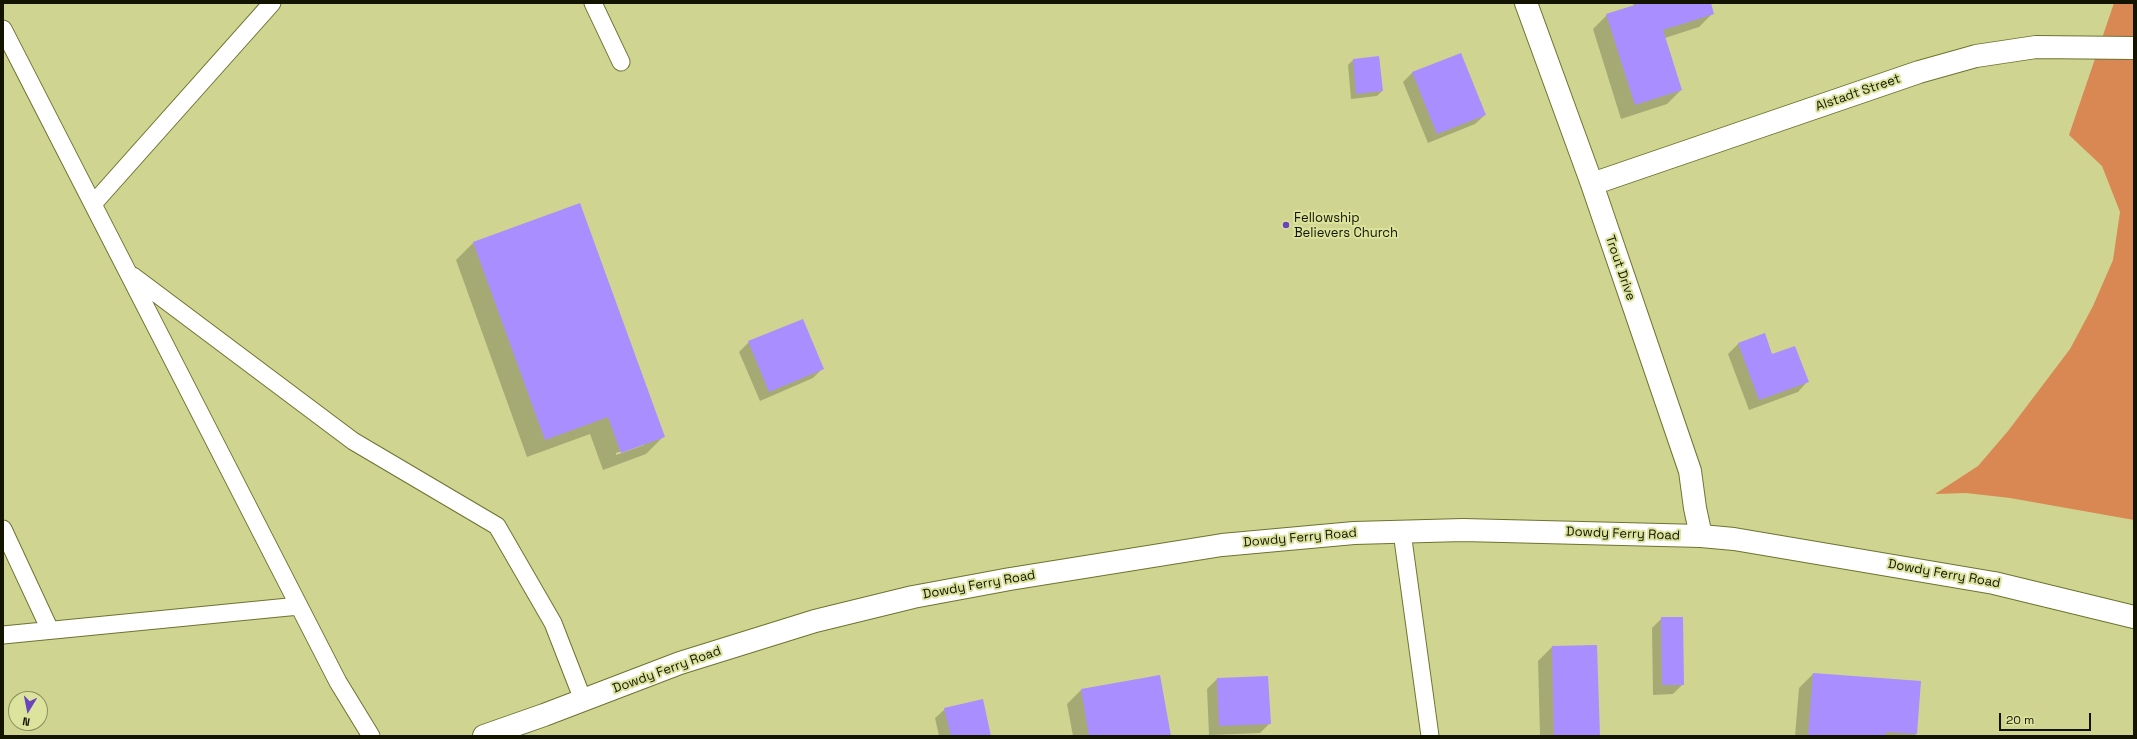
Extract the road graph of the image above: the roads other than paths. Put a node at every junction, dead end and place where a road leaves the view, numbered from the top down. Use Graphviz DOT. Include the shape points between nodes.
graph roads {
  1 [pos="272,3"];
  2 [pos="593,3"];
  3 [pos="1526,3"];
  4 [pos="3,29"];
  5 [pos="2134,48"];
  6 [pos="621,62"];
  7 [pos="1592,184"];
  8 [pos="93,204"];
  9 [pos="129,274"];
  10 [pos="3,530"];
  11 [pos="1402,532"];
  12 [pos="1702,536"];
  13 [pos="299,606"];
  14 [pos="2134,617"];
  15 [pos="50,630"];
  16 [pos="3,635"];
  17 [pos="583,700"];
  18 [pos="371,736"];
  19 [pos="484,736"];
  20 [pos="1430,736"];
  1 -- 8 [label="lane"];
  2 -- 6 [label="lane"];
  3 -- 7 [label="street, Trout Drive"];
  4 -- 8 [label="lane"];
  5 -- 7 [label="street, Alstadt Street" via="2036,46 1976,56 1919,72"];
  7 -- 12 [label="street, Trout Drive" via="1690,471"];
  8 -- 9 [label="lane"];
  9 -- 13 [label="lane"];
  9 -- 17 [label="lane" via="353,441 497,526 553,623"];
  10 -- 15 [label="lane"];
  11 -- 12 [label="street, Dowdy Ferry Road" via="1462,530"];
  11 -- 17 [label="street, Dowdy Ferry Road" via="1354,533 1222,545 912,597 815,621 680,663"];
  11 -- 20 [label="lane"];
  12 -- 14 [label="street, Dowdy Ferry Road" via="1817,552 1994,583"];
  13 -- 15 [label="lane"];
  13 -- 18 [label="lane" via="338,682"];
  15 -- 16 [label="lane"];
  17 -- 19 [label="street, Dowdy Ferry Road"];
}
